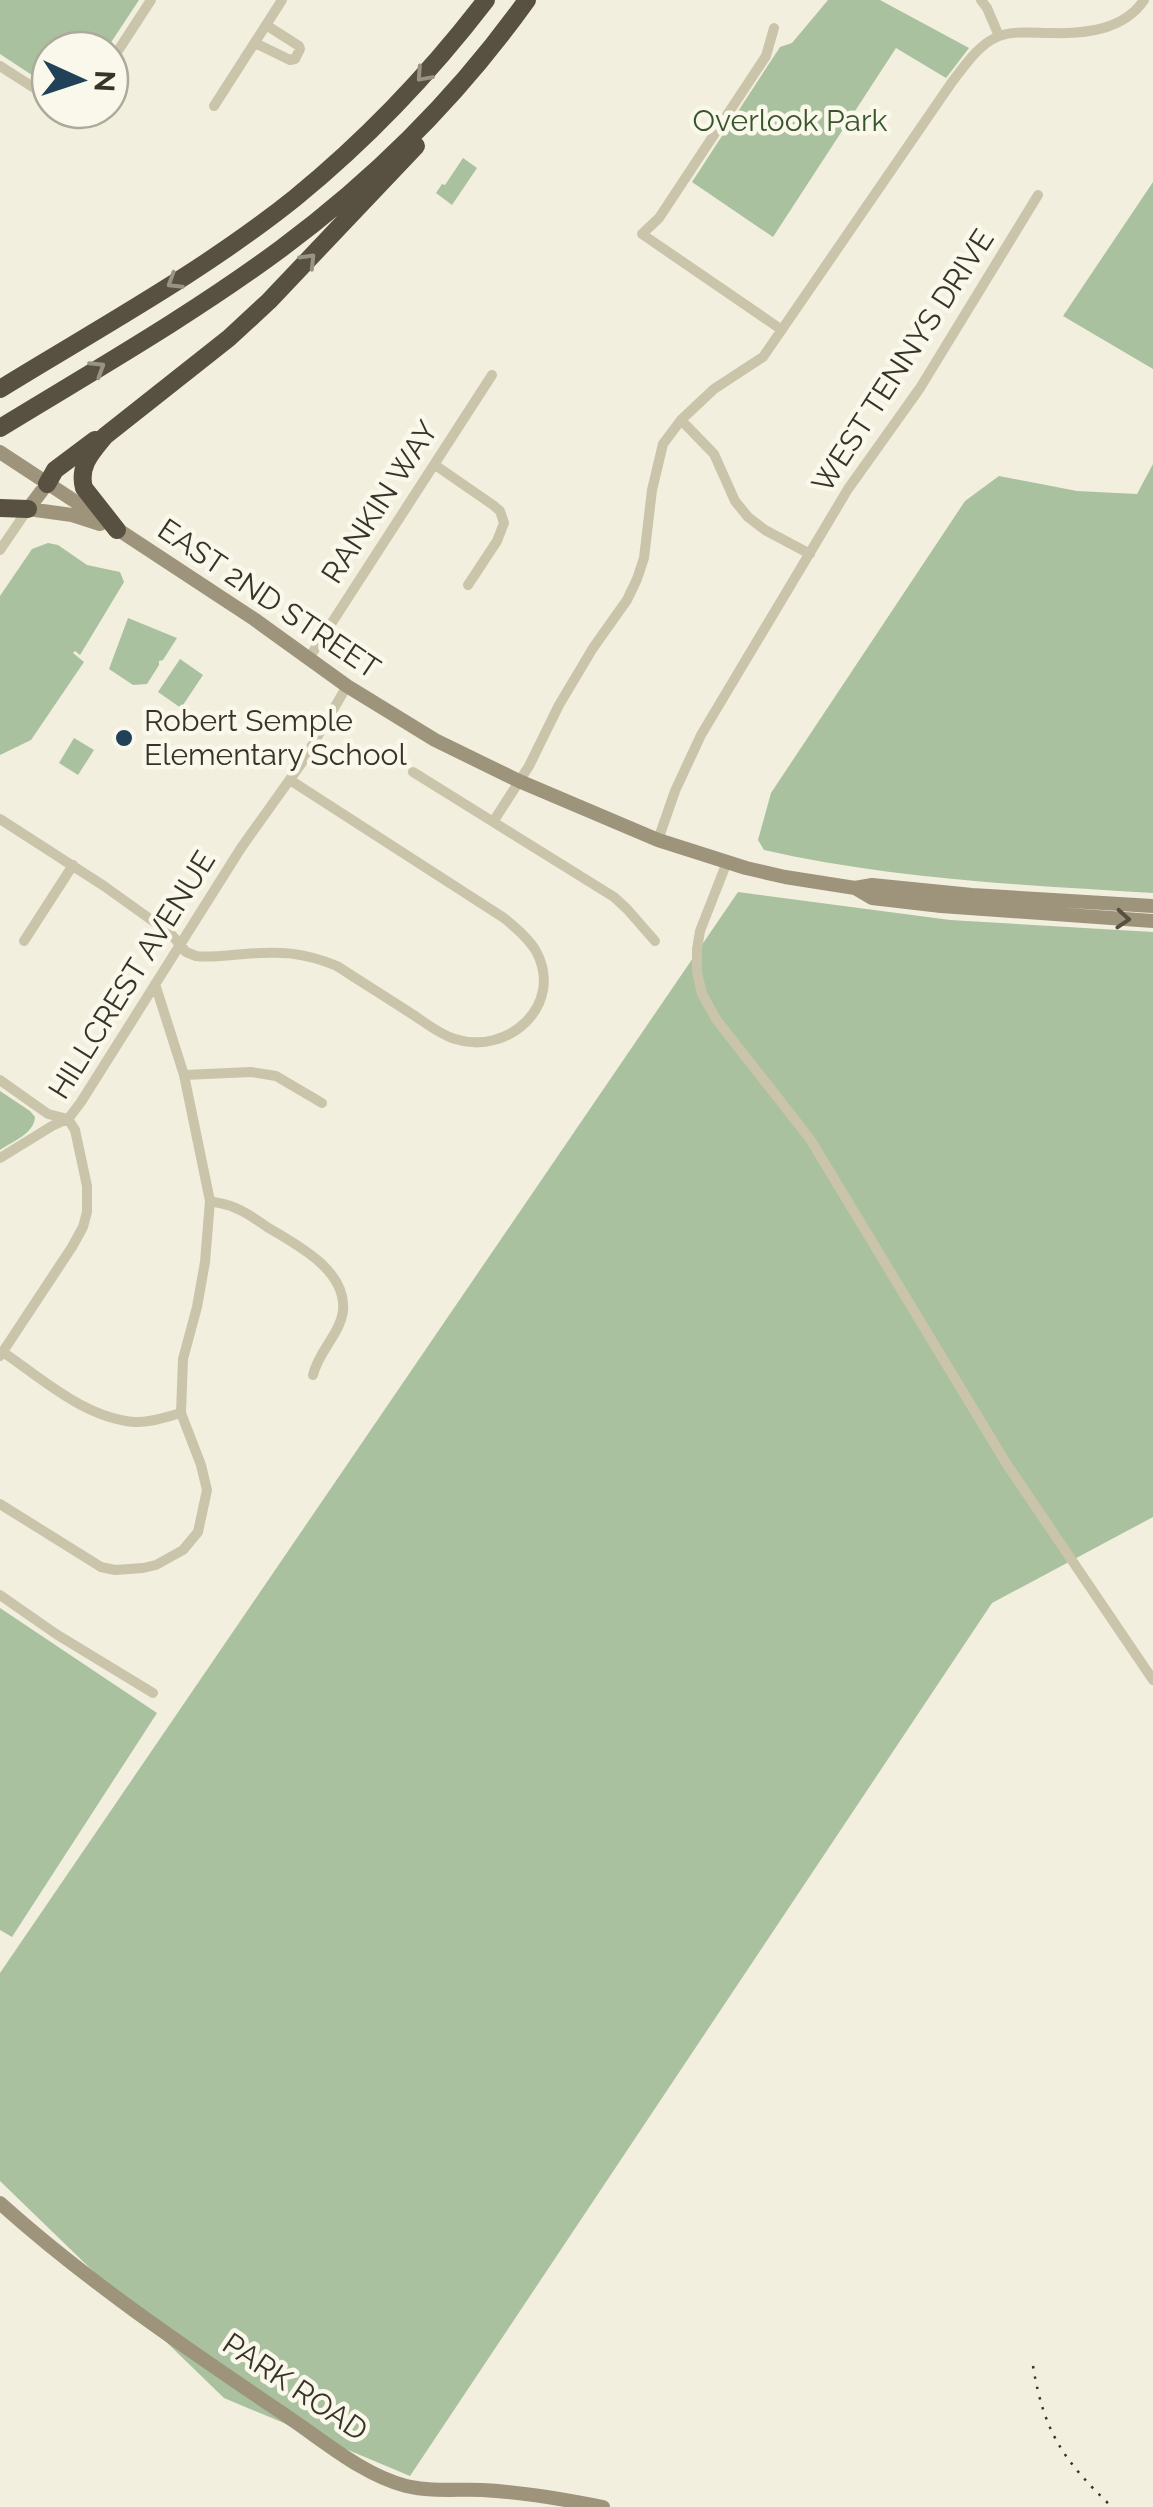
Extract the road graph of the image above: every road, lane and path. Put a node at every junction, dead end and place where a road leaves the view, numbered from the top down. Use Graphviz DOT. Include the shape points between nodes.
graph roads {
  1 [pos="150,0"];
  2 [pos="282,0"];
  3 [pos="486,0"];
  4 [pos="527,0"];
  5 [pos="981,0"];
  6 [pos="1144,0"];
  7 [pos="266,25"];
  8 [pos="774,28"];
  9 [pos="130,32"];
  10 [pos="999,36"];
  11 [pos="255,43"];
  12 [pos="495,43"];
  13 [pos="0,66"];
  14 [pos="30,85"];
  15 [pos="214,106"];
  16 [pos="1038,195"];
  17 [pos="782,330"];
  18 [pos="492,375"];
  19 [pos="0,389"];
  20 [pos="681,420"];
  21 [pos="7,424"];
  22 [pos="105,436"];
  23 [pos="0,452"];
  24 [pos="435,465"];
  25 [pos="47,484"];
  26 [pos="0,508"];
  27 [pos="28,509"];
  28 [pos="117,530"];
  29 [pos="0,550"];
  30 [pos="810,554"];
  31 [pos="468,586"];
  32 [pos="310,658"];
  33 [pos="347,686"];
  34 [pos="413,772"];
  35 [pos="290,780"];
  36 [pos="519,782"];
  37 [pos="0,819"];
  38 [pos="493,822"];
  39 [pos="658,840"];
  40 [pos="728,862"];
  41 [pos="73,865"];
  42 [pos="854,888"];
  43 [pos="1153,906"];
  44 [pos="1153,921"];
  45 [pos="655,941"];
  46 [pos="24,942"];
  47 [pos="180,944"];
  48 [pos="155,984"];
  49 [pos="184,1076"];
  50 [pos="0,1080"];
  51 [pos="322,1103"];
  52 [pos="68,1119"];
  53 [pos="0,1158"];
  54 [pos="210,1201"];
  55 [pos="1,1354"];
  56 [pos="313,1375"];
  57 [pos="181,1413"];
  58 [pos="0,1504"];
  59 [pos="0,1595"];
  60 [pos="1153,1680"];
  61 [pos="153,1692"];
  62 [pos="0,2203"];
  63 [pos="603,2507"];
  1 -- 9 [label="street"];
  2 -- 7 [label="street"];
  3 -- 19 [label="highway, one-way" via="396,105 295,197 189,273"];
  4 -- 12 [label="highway"];
  5 -- 10 [label="street"];
  6 -- 10 [label="street" via="1119,23 1089,32"];
  7 -- 11 [label="street"];
  7 -- 11 [label="street" via="299,46 295,58"];
  8 -- 17 [label="street" via="766,56 642,234"];
  10 -- 17 [label="street" via="952,82"];
  11 -- 15 [label="street"];
  21 -- 12 [label="highway, one-way" via="296,237 402,145"];
  22 -- 12 [label="highway, one-way" via="269,302 418,145"];
  13 -- 14 [label="street"];
  16 -- 30 [label="street, WEST TENNYS DRIVE"];
  17 -- 20 [label="street" via="763,357"];
  18 -- 24 [label="street, RANKIN WAY"];
  20 -- 30 [label="street" via="714,454 748,517"];
  20 -- 36 [label="street" via="663,444 637,579"];
  22 -- 25 [label="highway" via="55,470"];
  22 -- 28 [label="highway" via="89,455 82,479"];
  23 -- 25 [label="main road, EAST 2ND STREET"];
  24 -- 31 [label="street" via="493,505 504,522"];
  24 -- 32 [label="street, RANKIN WAY"];
  25 -- 27 [label="main road"];
  25 -- 28 [label="main road, EAST 2ND STREET"];
  26 -- 27 [label="highway"];
  27 -- 28 [label="main road"];
  27 -- 29 [label="street"];
  28 -- 32 [label="main road, EAST 2ND STREET"];
  30 -- 39 [label="street, WEST TENNYS DRIVE" via="700,736"];
  32 -- 33 [label="main road, EAST 2ND STREET"];
  33 -- 35 [label="street, HILLCREST AVENUE"];
  33 -- 36 [label="main road, EAST 2ND STREET"];
  34 -- 38 [label="street"];
  35 -- 47 [label="street, HILLCREST AVENUE"];
  35 -- 47 [label="street" via="526,938 543,972 544,992 535,1010 507,1037 469,1042 444,1035 319,959 282,952 202,957"];
  36 -- 38 [label="street"];
  36 -- 39 [label="main road, EAST 2ND STREET"];
  37 -- 41 [label="street"];
  38 -- 45 [label="street" via="614,898"];
  39 -- 40 [label="main road, EAST 2ND STREET"];
  40 -- 42 [label="main road, EAST 2ND STREET"];
  40 -- 60 [label="street" via="700,931 702,994 810,1139 1006,1462"];
  41 -- 46 [label="street"];
  41 -- 47 [label="street"];
  42 -- 43 [label="main road, EAST 2ND STREET" via="872,884"];
  42 -- 44 [label="main road, EAST 2ND STREET, one-way" via="872,898 942,906"];
  47 -- 48 [label="street, HILLCREST AVENUE"];
  48 -- 49 [label="street"];
  48 -- 52 [label="street, HILLCREST AVENUE"];
  49 -- 51 [label="street" via="276,1076"];
  49 -- 54 [label="street"];
  50 -- 52 [label="street" via="48,1114"];
  52 -- 53 [label="street"];
  52 -- 55 [label="street, HILLCREST AVENUE" via="88,1212"];
  54 -- 56 [label="street" via="236,1208 298,1245 337,1283 340,1320"];
  54 -- 57 [label="street" via="206,1262 183,1360"];
  55 -- 57 [label="street" via="106,1415 146,1422"];
  57 -- 58 [label="street" via="201,1465 204,1503 198,1532 156,1565 100,1566"];
  59 -- 61 [label="street"];
  62 -- 63 [label="main road, PARK ROAD" via="102,2286 383,2478 425,2489"];
}
